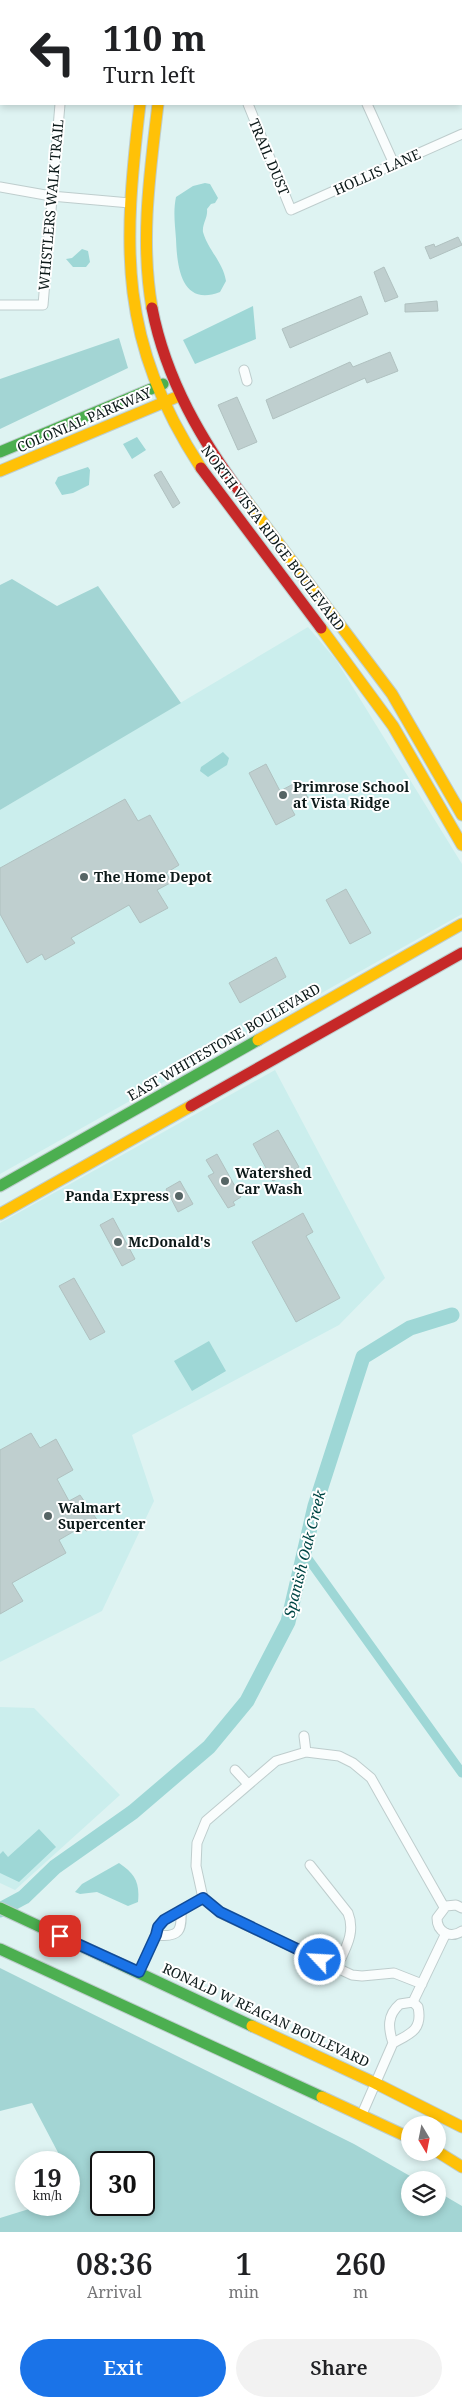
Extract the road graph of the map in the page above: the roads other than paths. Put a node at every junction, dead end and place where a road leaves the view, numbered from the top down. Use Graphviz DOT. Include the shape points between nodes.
graph roads {
  1 [pos="60,105"];
  2 [pos="140,105"];
  3 [pos="158,105"];
  4 [pos="248,105"];
  5 [pos="367,105"];
  6 [pos="462,134"];
  7 [pos="394,164"];
  8 [pos="0,187"];
  9 [pos="51,196"];
  10 [pos="130,203"];
  11 [pos="291,210"];
  12 [pos="0,305"];
  13 [pos="244,370"];
  14 [pos="172,380"];
  15 [pos="246,381"];
  16 [pos="155,387"];
  17 [pos="179,396"];
  18 [pos="162,404"];
  19 [pos="0,452"];
  20 [pos="0,471"];
  21 [pos="462,815"];
  22 [pos="462,845"];
  23 [pos="462,924"];
  24 [pos="462,952"];
  25 [pos="0,1186"];
  26 [pos="0,1214"];
  27 [pos="304,1736"];
  28 [pos="306,1752"];
  29 [pos="235,1770"];
  30 [pos="248,1784"];
  31 [pos="310,1865"];
  32 [pos="203,1898"];
  33 [pos="444,1907"];
  34 [pos="0,1908"];
  35 [pos="462,1908"];
  36 [pos="181,1910"];
  37 [pos="462,1931"];
  38 [pos="446,1933"];
  39 [pos="156,1935"];
  40 [pos="0,1949"];
  41 [pos="337,1968"];
  42 [pos="139,1972"];
  43 [pos="422,1984"];
  44 [pos="413,2002"];
  45 [pos="393,2043"];
  46 [pos="375,2083"];
  47 [pos="362,2114"];
  48 [pos="462,2127"];
  49 [pos="401,2134"];
  50 [pos="446,2157"];
  51 [pos="462,2167"];
  1 -- 9 [label="street, WHISTLERS WALK TRAIL"];
  2 -- 10 [label="main road, NORTH VISTA RIDGE BOULEVARD"];
  3 -- 14 [label="main road, NORTH VISTA RIDGE BOULEVARD" via="146,254 153,313"];
  4 -- 11 [label="street, TRAIL DUST"];
  5 -- 7 [label="street"];
  6 -- 7 [label="street, HOLLIS LANE"];
  7 -- 11 [label="street, HOLLIS LANE"];
  8 -- 9 [label="street"];
  9 -- 10 [label="street"];
  9 -- 12 [label="street, WHISTLERS WALK TRAIL" via="43,305"];
  10 -- 16 [label="main road, NORTH VISTA RIDGE BOULEVARD" via="128,246 134,306"];
  13 -- 15 [label="street"];
  14 -- 16 [label="main road, COLONIAL PARKWAY"];
  14 -- 17 [label="main road, NORTH VISTA RIDGE BOULEVARD"];
  16 -- 18 [label="main road, NORTH VISTA RIDGE BOULEVARD"];
  16 -- 19 [label="main road, COLONIAL PARKWAY"];
  17 -- 18 [label="main road, COLONIAL PARKWAY"];
  17 -- 21 [label="main road, NORTH VISTA RIDGE BOULEVARD" via="194,427 220,466 392,694"];
  18 -- 20 [label="main road, COLONIAL PARKWAY"];
  18 -- 22 [label="main road, NORTH VISTA RIDGE BOULEVARD" via="185,447 219,496 370,692"];
  23 -- 25 [label="main road, EAST WHITESTONE BOULEVARD"];
  24 -- 26 [label="main road"];
  27 -- 28 [label="street"];
  28 -- 30 [label="street" via="276,1761"];
  28 -- 33 [label="street" via="339,1756 371,1778"];
  29 -- 30 [label="street"];
  30 -- 32 [label="street" via="206,1821 201,1832 196,1854"];
  31 -- 41 [label="street" via="348,1913 353,1927"];
  32 -- 36 [label="street"];
  32 -- 41 [label="street" via="220,1912"];
  33 -- 35 [label="street" via="451,1904"];
  33 -- 38 [label="street" via="438,1913 437,1922"];
  34 -- 42 [label="main road, RONALD W REAGAN BOULEVARD"];
  36 -- 39 [label="street" via="164,1920"];
  36 -- 39 [label="street" via="182,1922 176,1933"];
  37 -- 38 [label="street"];
  38 -- 43 [label="street"];
  39 -- 42 [label="street"];
  40 -- 47 [label="main road"];
  41 -- 43 [label="street" via="362,1976 394,1973"];
  42 -- 46 [label="main road, RONALD W REAGAN BOULEVARD"];
  43 -- 44 [label="street"];
  44 -- 45 [label="street" via="400,2004 391,2016 389,2025"];
  44 -- 45 [label="street" via="420,2014 416,2028 406,2038"];
  45 -- 46 [label="street"];
  46 -- 47 [label="street"];
  46 -- 48 [label="main road, RONALD W REAGAN BOULEVARD"];
  47 -- 49 [label="main road"];
  50 -- 51 [label="main road"];
}
